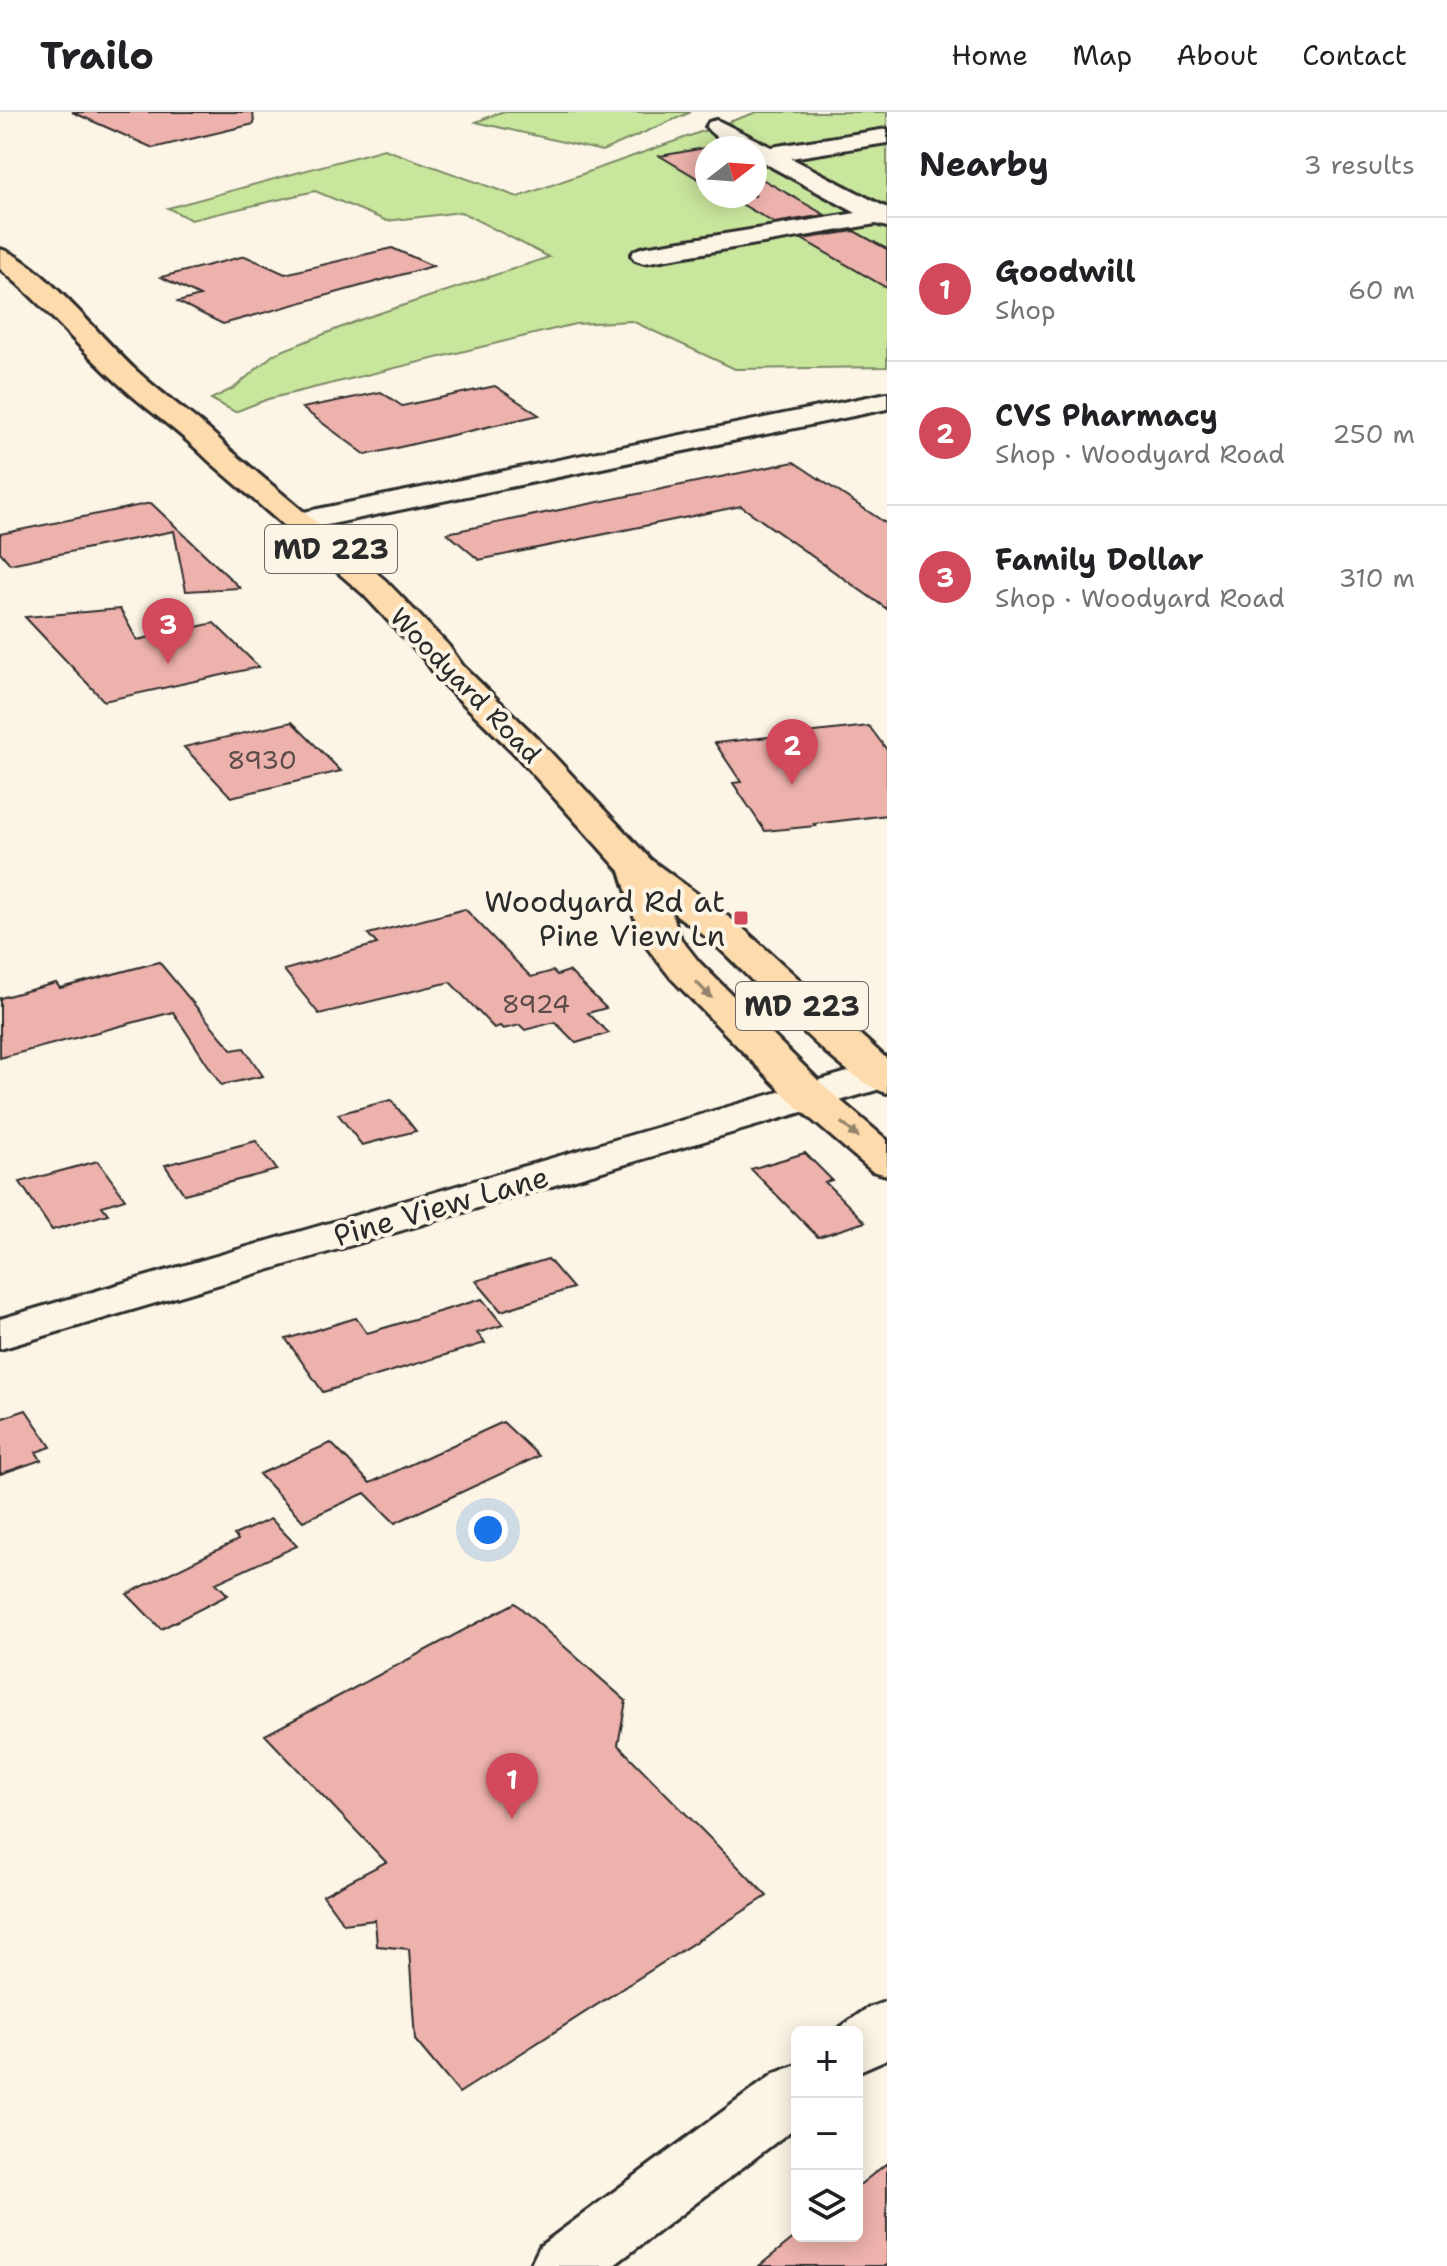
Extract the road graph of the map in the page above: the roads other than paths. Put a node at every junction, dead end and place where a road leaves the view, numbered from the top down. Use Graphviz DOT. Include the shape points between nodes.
graph roads {
  1 [pos="717,127"];
  2 [pos="733,136"];
  3 [pos="876,138"];
  4 [pos="887,152"];
  5 [pos="767,155"];
  6 [pos="884,217"];
  7 [pos="644,255"];
  8 [pos="0,257"];
  9 [pos="887,401"];
  10 [pos="298,522"];
  11 [pos="638,868"];
  12 [pos="884,1078"];
  13 [pos="812,1098"];
  14 [pos="887,1162"];
  15 [pos="0,1334"];
  16 [pos="887,2026"];
  17 [pos="863,2043"];
  18 [pos="791,2095"];
  19 [pos="563,2266"];
  1 -- 2 [label="street"];
  3 -- 4 [label="street"];
  3 -- 5 [label="street"];
  5 -- 6 [label="street"];
  6 -- 7 [label="street"];
  8 -- 10 [label="main road, Woodyard Road / MD 223" via="43,292 130,380"];
  9 -- 10 [label="street"];
  10 -- 11 [label="main road, Woodyard Road / MD 223" via="411,624 451,673"];
  11 -- 12 [label="main road, Woodyard Road / MD 223" via="724,932"];
  11 -- 13 [label="main road, Woodyard Road / MD 223, one-way" via="662,941"];
  12 -- 13 [label="street, Pine View Lane"];
  13 -- 14 [label="main road, Woodyard Road / MD 223, one-way"];
  13 -- 15 [label="street, Pine View Lane"];
  16 -- 17 [label="street"];
  18 -- 19 [label="street"];
}
